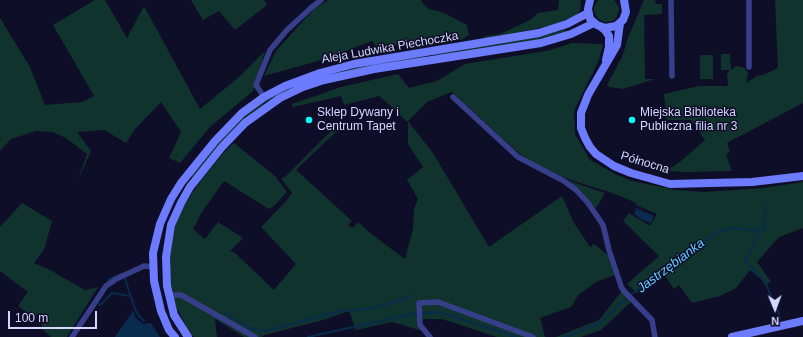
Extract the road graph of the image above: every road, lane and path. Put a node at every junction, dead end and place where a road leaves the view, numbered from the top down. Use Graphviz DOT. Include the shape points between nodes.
graph roads {
  1 [pos="321,0"];
  2 [pos="589,0"];
  3 [pos="671,0"];
  4 [pos="749,0"];
  5 [pos="626,1"];
  6 [pos="588,13"];
  7 [pos="620,23"];
  8 [pos="597,25"];
  9 [pos="749,66"];
  10 [pos="602,72"];
  11 [pos="672,76"];
  12 [pos="264,97"];
  13 [pos="454,97"];
  14 [pos="803,176"];
  15 [pos="153,267"];
  16 [pos="169,295"];
  17 [pos="803,321"];
  18 [pos="72,337"];
  19 [pos="175,337"];
  20 [pos="188,337"];
  21 [pos="254,337"];
  22 [pos="430,337"];
  23 [pos="533,337"];
  24 [pos="655,337"];
  25 [pos="732,337"];
  1 -- 12 [label="street" via="270,50 256,85"];
  2 -- 6 [label="main road"];
  3 -- 11 [label="street"];
  4 -- 9 [label="street"];
  5 -- 7 [label="main road, Północna" via="626,12"];
  6 -- 8 [label="main road"];
  6 -- 12 [label="main road, Aleja Ludwika Piechoczka" via="567,24 539,33 354,64 296,81"];
  7 -- 8 [label="main road, Aleja Ludwika Piechoczka" via="611,28"];
  7 -- 10 [label="main road, Północna" via="618,41"];
  8 -- 10 [label="main road" via="607,33 609,41"];
  8 -- 16 [label="main road, Aleja Ludwika Piechoczka" via="541,43 346,74 302,87 280,98 245,123 190,187 175,215 168,236 165,277"];
  10 -- 14 [label="main road, Północna" via="581,113 582,128 584,138 590,147 614,166 670,184 752,182"];
  12 -- 15 [label="main road, Aleja Ludwika Piechoczka" via="224,130 181,183 160,224 153,254"];
  13 -- 24 [label="street" via="518,157 564,181 588,203 603,225 620,286 652,320"];
  15 -- 18 [label="street" via="144,266 106,286"];
  15 -- 19 [label="main road, Aleja Ludwika Piechoczka" via="158,303 169,330"];
  16 -- 20 [label="main road, Aleja Ludwika Piechoczka" via="176,318"];
  16 -- 21 [label="street" via="181,295"];
  17 -- 25 [label="main road"];
  22 -- 23 [label="street" via="420,325 419,303 438,302"];
}
